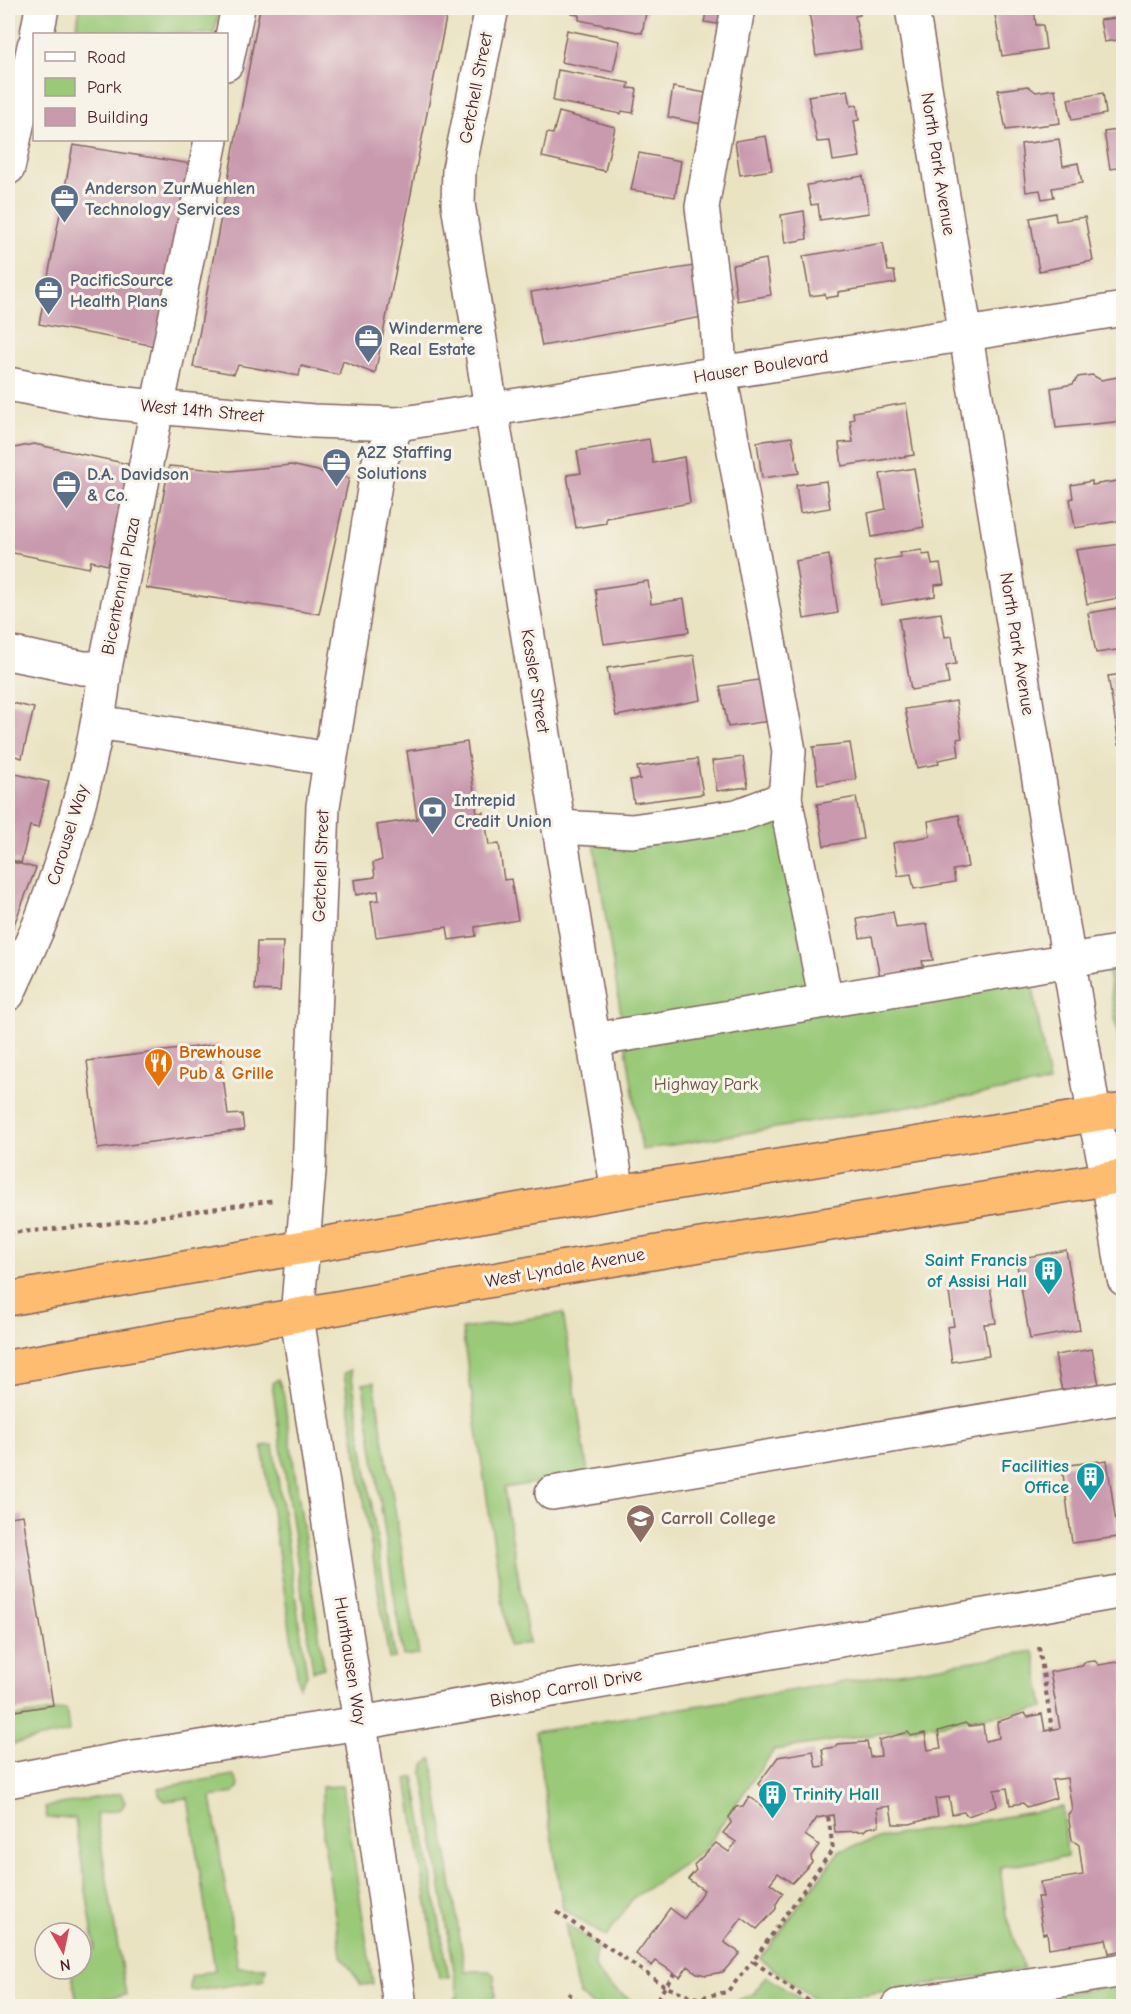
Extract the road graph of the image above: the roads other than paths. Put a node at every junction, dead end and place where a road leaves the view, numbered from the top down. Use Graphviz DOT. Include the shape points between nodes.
graph roads {
  1 [pos="42,8"];
  2 [pos="238,8"];
  3 [pos="492,8"];
  4 [pos="738,8"];
  5 [pos="912,8"];
  6 [pos="37,33"];
  7 [pos="33,51"];
  8 [pos="228,55"];
  9 [pos="211,141"];
  10 [pos="8,168"];
  11 [pos="459,169"];
  12 [pos="1124,309"];
  13 [pos="967,334"];
  14 [pos="720,374"];
  15 [pos="8,384"];
  16 [pos="156,407"];
  17 [pos="491,410"];
  18 [pos="398,424"];
  19 [pos="8,653"];
  20 [pos="105,668"];
  21 [pos="98,722"];
  22 [pos="330,759"];
  23 [pos="785,798"];
  24 [pos="559,827"];
  25 [pos="1124,951"];
  26 [pos="1068,960"];
  27 [pos="8,994"];
  28 [pos="826,1001"];
  29 [pos="593,1040"];
  30 [pos="1108,1112"];
  31 [pos="1116,1177"];
  32 [pos="618,1192"];
  33 [pos="304,1246"];
  34 [pos="1124,1279"];
  35 [pos="8,1299"];
  36 [pos="297,1317"];
  37 [pos="8,1367"];
  38 [pos="1124,1397"];
  39 [pos="552,1493"];
  40 [pos="1124,1591"];
  41 [pos="360,1723"];
  42 [pos="8,1781"];
  43 [pos="1124,1970"];
  44 [pos="400,2007"];
  45 [pos="898,2007"];
  1 -- 6 [label="street"];
  2 -- 8 [label="street"];
  3 -- 11 [label="street, Getchell Street"];
  4 -- 14 [label="street" via="702,207"];
  5 -- 13 [label="street, North Park Avenue"];
  7 -- 10 [label="street"];
  9 -- 16 [label="street, Bicentennial Plaza"];
  11 -- 17 [label="street, Kessler Street" via="462,235"];
  12 -- 13 [label="street, Hauser Boulevard"];
  13 -- 14 [label="street, Hauser Boulevard"];
  13 -- 26 [label="street, North Park Avenue"];
  14 -- 17 [label="street, Hauser Boulevard"];
  14 -- 23 [label="street" via="789,751"];
  15 -- 16 [label="street, West 14th Street"];
  16 -- 18 [label="street, West 14th Street"];
  16 -- 20 [label="street, Bicentennial Plaza"];
  17 -- 18 [label="street, Hauser Boulevard"];
  17 -- 24 [label="street, Kessler Street"];
  18 -- 22 [label="street, Getchell Street" via="378,465"];
  19 -- 20 [label="street, Bicentennial Plaza" via="83,668"];
  20 -- 21 [label="street, Carousel Way"];
  21 -- 22 [label="street"];
  21 -- 27 [label="street, Carousel Way" via="82,792 43,917"];
  22 -- 33 [label="street, Getchell Street" via="323,806"];
  23 -- 24 [label="street" via="737,816 632,831"];
  23 -- 28 [label="street"];
  24 -- 29 [label="street, Kessler Street"];
  25 -- 26 [label="street"];
  26 -- 28 [label="street"];
  26 -- 30 [label="street, North Park Avenue"];
  28 -- 29 [label="street"];
  29 -- 32 [label="street, Kessler Street"];
  30 -- 31 [label="street, North Park Avenue"];
  30 -- 32 [label="highway"];
  31 -- 34 [label="street, North Park Avenue"];
  31 -- 36 [label="highway, West Lyndale Avenue" via="560,1268"];
  32 -- 33 [label="highway"];
  33 -- 35 [label="highway"];
  33 -- 36 [label="street, Getchell Street"];
  36 -- 37 [label="highway, West Lyndale Avenue"];
  36 -- 41 [label="street, Hunthausen Way"];
  38 -- 39 [label="street"];
  40 -- 41 [label="street, Bishop Carroll Drive"];
  41 -- 42 [label="street, Bishop Carroll Drive" via="127,1758"];
  41 -- 44 [label="street, Hunthausen Way"];
  43 -- 45 [label="street"];
}
